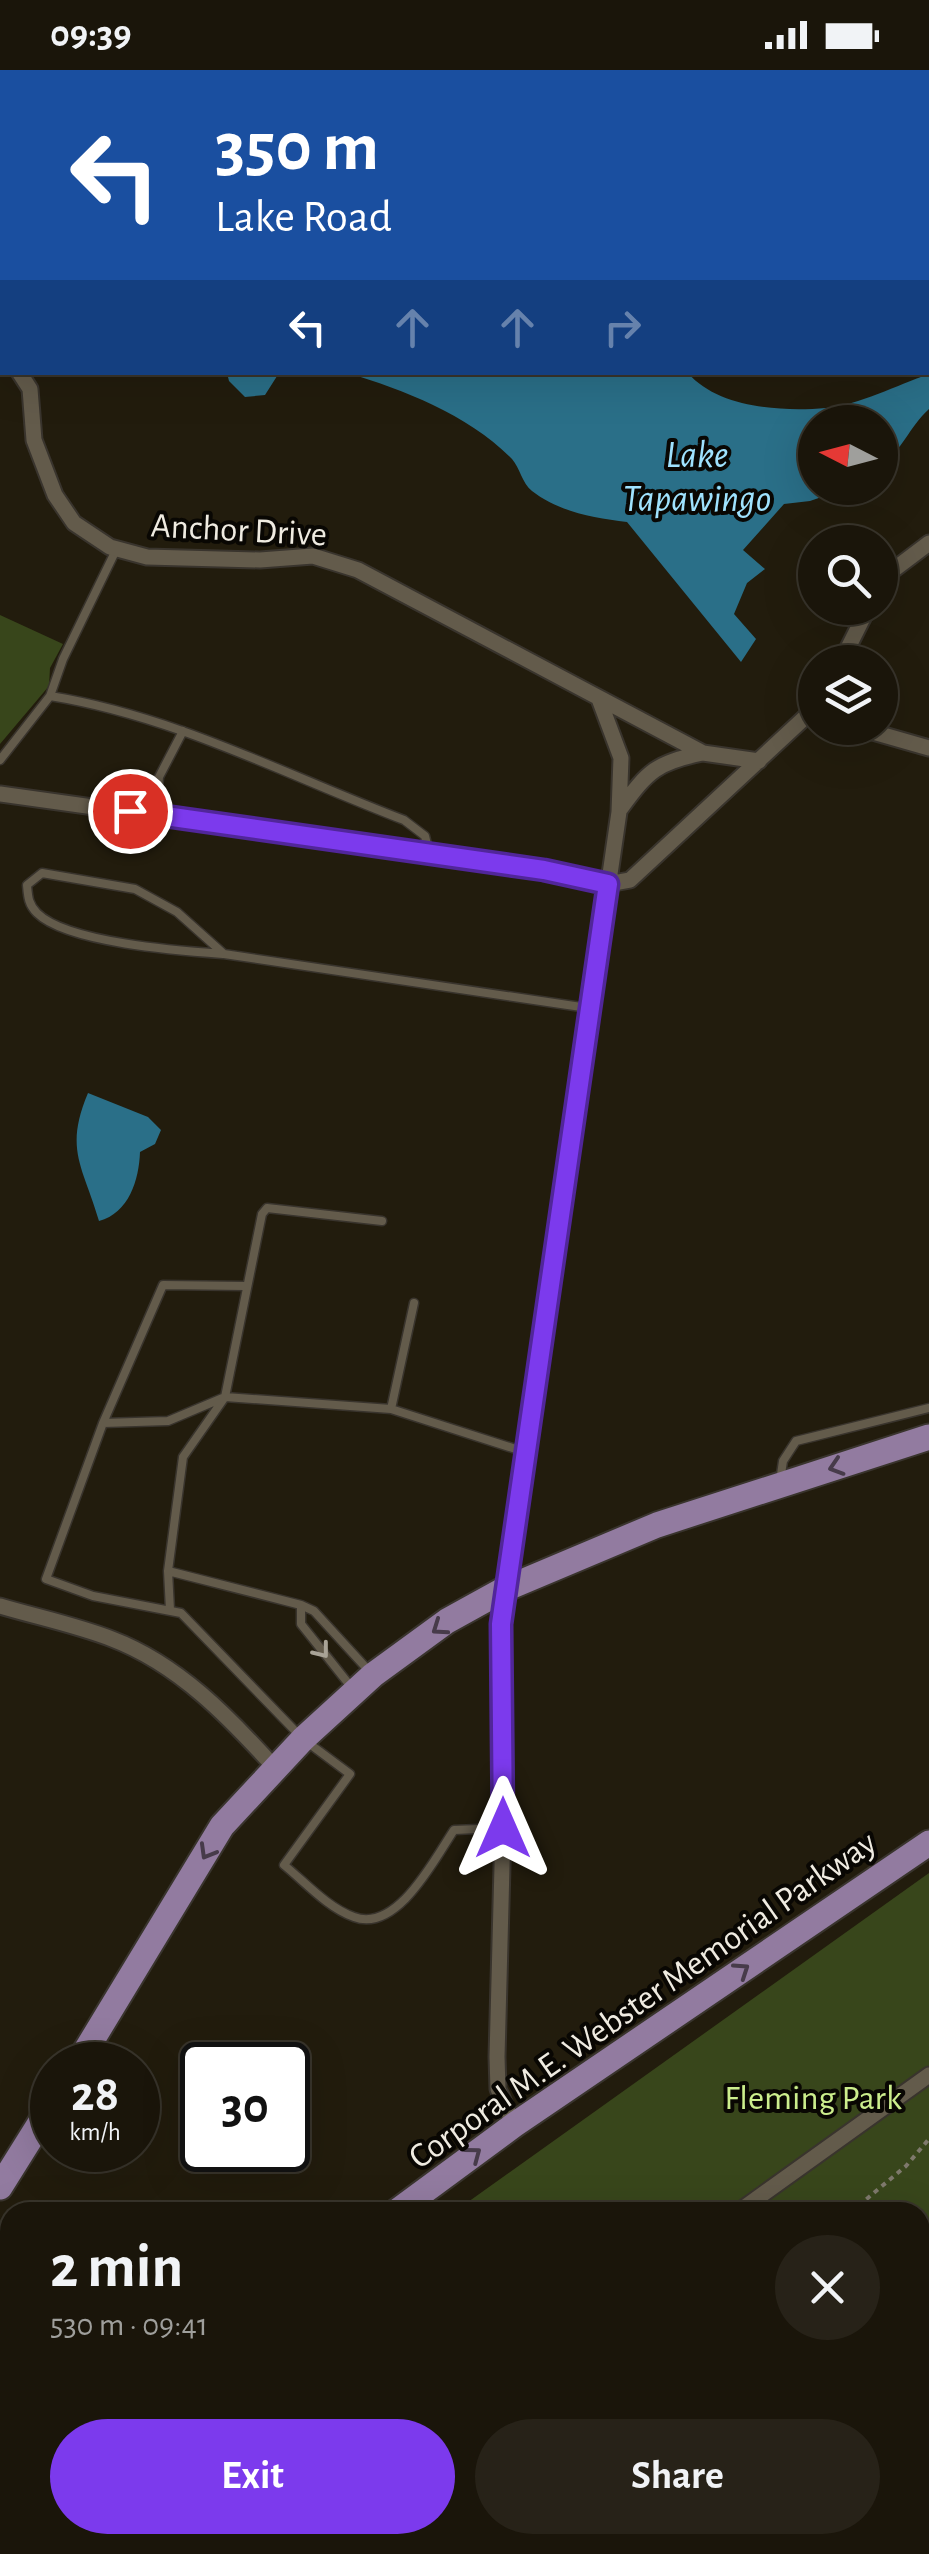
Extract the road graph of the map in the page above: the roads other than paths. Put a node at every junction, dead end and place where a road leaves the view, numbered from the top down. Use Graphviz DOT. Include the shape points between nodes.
graph roads {
  1 [pos="22,375"];
  2 [pos="929,543"];
  3 [pos="117,549"];
  4 [pos="898,566"];
  5 [pos="50,696"];
  6 [pos="599,698"];
  7 [pos="798,724"];
  8 [pos="183,731"];
  9 [pos="898,739"];
  10 [pos="929,748"];
  11 [pos="703,753"];
  12 [pos="0,760"];
  13 [pos="759,761"];
  14 [pos="0,794"];
  15 [pos="618,812"];
  16 [pos="156,814"];
  17 [pos="429,853"];
  18 [pos="608,884"];
  19 [pos="224,954"];
  20 [pos="588,1008"];
  21 [pos="382,1221"];
  22 [pos="244,1286"];
  23 [pos="414,1303"];
  24 [pos="225,1396"];
  25 [pos="929,1408"];
  26 [pos="390,1409"];
  27 [pos="103,1423"];
  28 [pos="929,1437"];
  29 [pos="525,1452"];
  30 [pos="779,1486"];
  31 [pos="168,1571"];
  32 [pos="506,1589"];
  33 [pos="301,1605"];
  34 [pos="0,1606"];
  35 [pos="170,1610"];
  36 [pos="364,1684"];
  37 [pos="303,1739"];
  38 [pos="274,1768"];
  39 [pos="503,1828"];
  40 [pos="929,1843"];
  41 [pos="91,2042"];
  42 [pos="929,2075"];
  43 [pos="514,2125"];
  44 [pos="30,2139"];
  45 [pos="0,2187"];
  46 [pos="410,2202"];
  47 [pos="752,2202"];
  1 -- 3 [label="street, Anchor Drive" via="30,389 34,440 55,495 74,523"];
  2 -- 4 [label="street"];
  3 -- 5 [label="lane"];
  3 -- 6 [label="street, Anchor Drive" via="147,557 313,556 358,570"];
  5 -- 8 [label="lane"];
  5 -- 12 [label="lane"];
  6 -- 11 [label="street, Anchor Drive"];
  6 -- 15 [label="street" via="620,758"];
  7 -- 13 [label="street"];
  8 -- 16 [label="lane" via="159,777"];
  8 -- 17 [label="lane" via="404,820 425,836"];
  9 -- 10 [label="street"];
  11 -- 13 [label="street, Anchor Drive"];
  11 -- 15 [label="street, Anchor Drive" via="651,770"];
  13 -- 18 [label="street" via="630,880"];
  14 -- 16 [label="street"];
  15 -- 18 [label="street"];
  16 -- 17 [label="street"];
  17 -- 18 [label="street"];
  18 -- 20 [label="street"];
  19 -- 19 [label="lane" via="177,912 135,889 42,872 27,885 39,916 89,935"];
  19 -- 20 [label="lane"];
  20 -- 29 [label="street"];
  21 -- 22 [label="lane" via="267,1208"];
  22 -- 24 [label="lane"];
  22 -- 27 [label="lane" via="162,1285"];
  23 -- 26 [label="lane"];
  24 -- 26 [label="lane"];
  24 -- 27 [label="lane" via="168,1420"];
  24 -- 31 [label="lane" via="182,1457"];
  25 -- 30 [label="lane" via="796,1441 782,1461"];
  26 -- 29 [label="lane"];
  27 -- 35 [label="lane" via="46,1580"];
  28 -- 30 [label="main road, one-way"];
  29 -- 32 [label="street"];
  30 -- 32 [label="main road" via="658,1526"];
  31 -- 33 [label="lane"];
  31 -- 35 [label="lane"];
  32 -- 36 [label="main road, one-way" via="448,1621"];
  32 -- 39 [label="street"];
  33 -- 36 [label="lane" via="314,1611"];
  33 -- 36 [label="lane, one-way" via="301,1624"];
  34 -- 38 [label="street" via="142,1653 232,1720"];
  35 -- 37 [label="lane" via="181,1612"];
  36 -- 37 [label="main road"];
  37 -- 38 [label="main road"];
  37 -- 39 [label="lane" via="350,1774 284,1865 342,1912 376,1920 392,1912 454,1830"];
  38 -- 41 [label="main road, one-way" via="222,1826"];
  39 -- 43 [label="street" via="497,2073"];
  43 -- 40 [label="main road, Corporal M.E. Webster Memorial Parkway, one-way"];
  42 -- 47 [label="street"];
  46 -- 43 [label="main road, Corporal M.E. Webster Memorial Parkway, one-way"];
  44 -- 45 [label="main road"];
}
